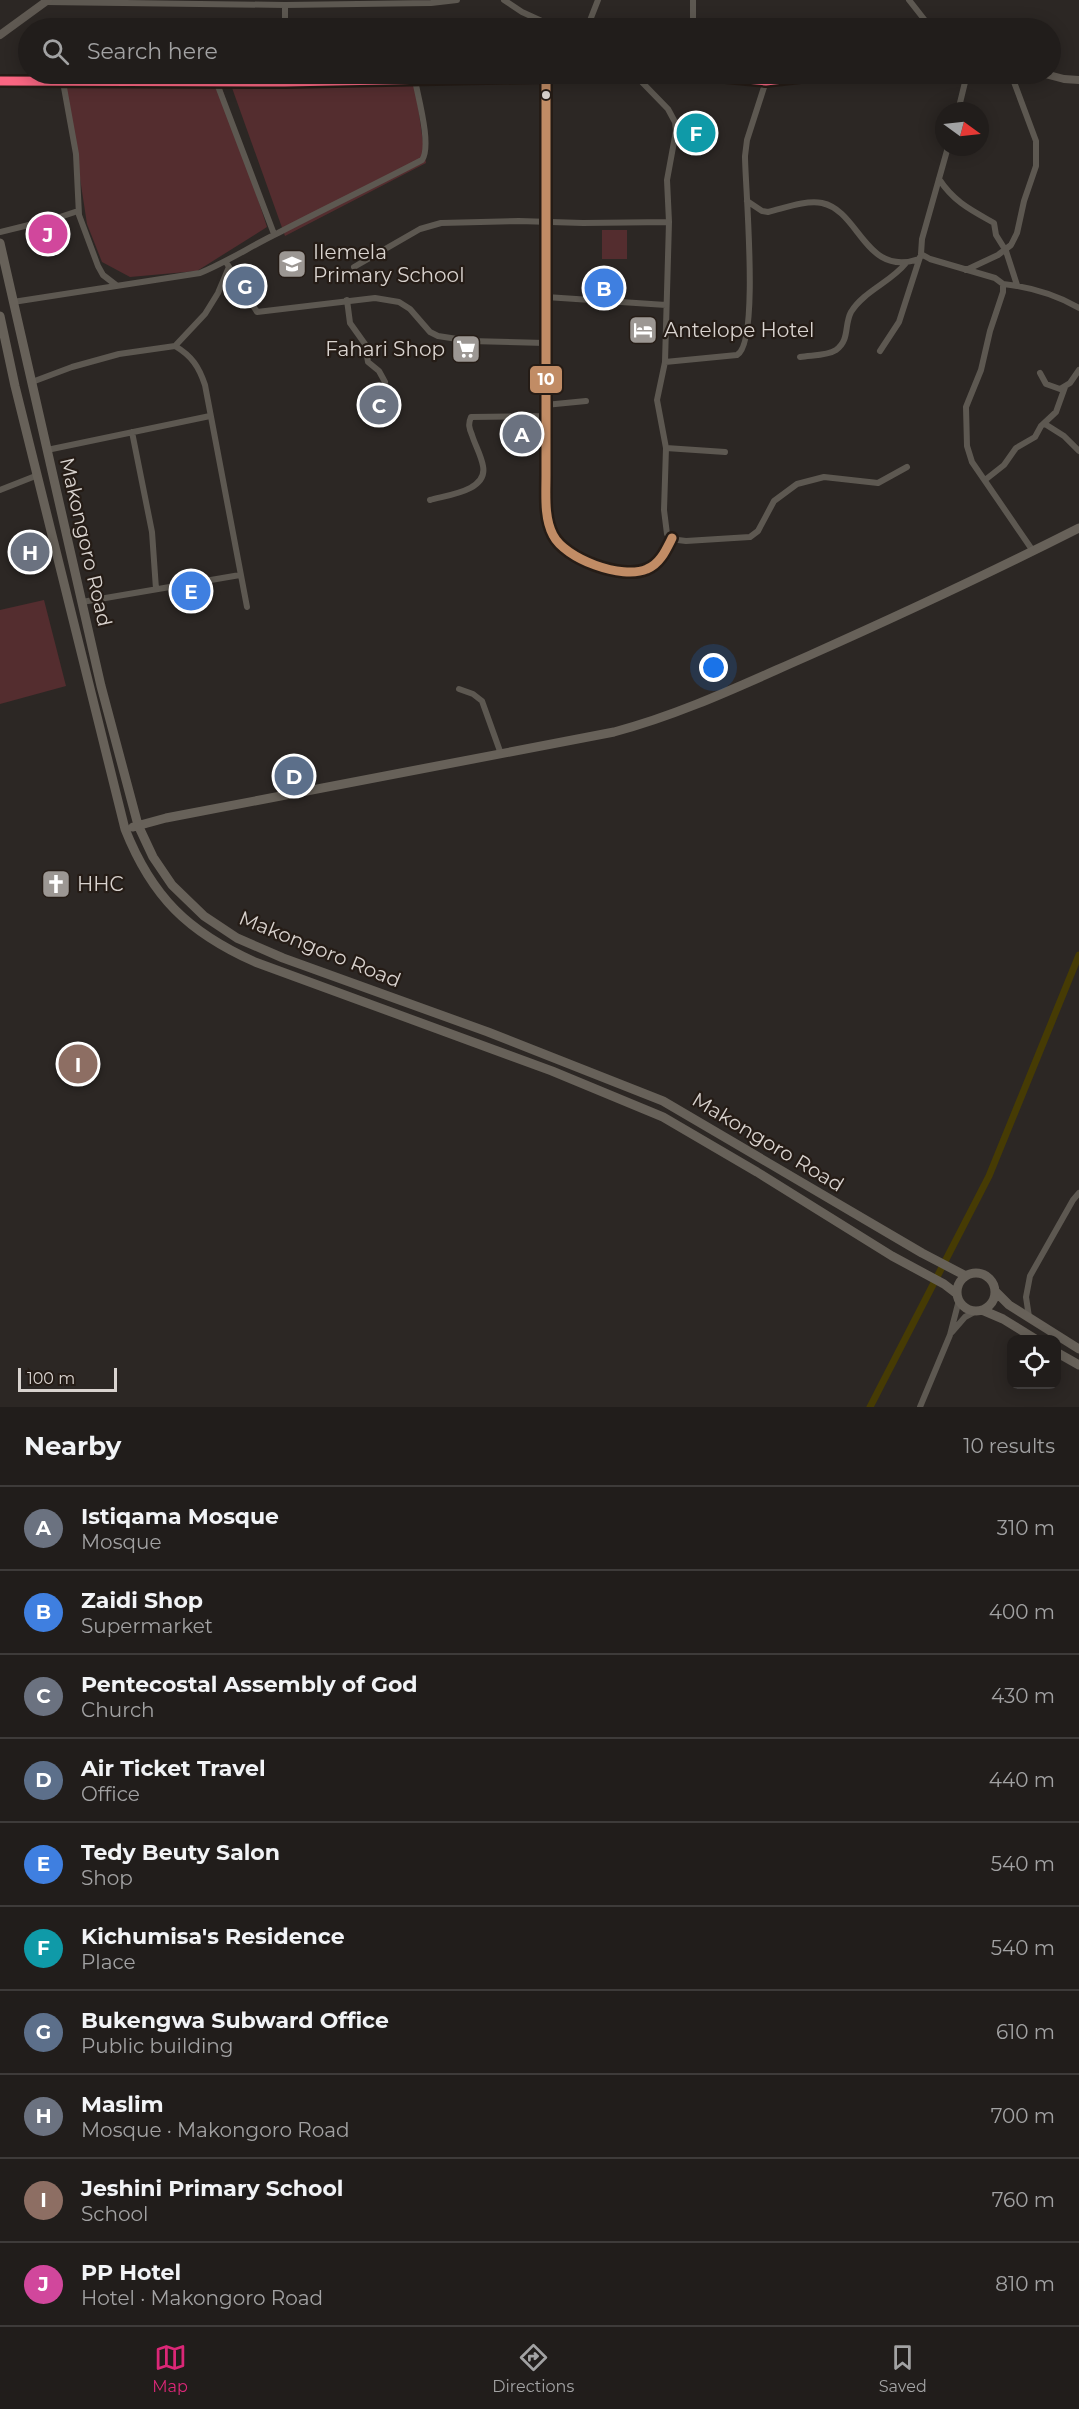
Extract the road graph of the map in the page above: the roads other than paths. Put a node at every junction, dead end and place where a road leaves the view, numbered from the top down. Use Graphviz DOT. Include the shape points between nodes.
graph roads {
  1 [pos="457,0"];
  2 [pos="504,0"];
  3 [pos="598,0"];
  4 [pos="693,0"];
  5 [pos="909,0"];
  6 [pos="47,1"];
  7 [pos="321,2"];
  8 [pos="401,2"];
  9 [pos="285,5"];
  10 [pos="24,18"];
  11 [pos="285,18"];
  12 [pos="535,18"];
  13 [pos="591,18"];
  14 [pos="693,18"];
  15 [pos="923,18"];
  16 [pos="18,22"];
  17 [pos="0,35"];
  18 [pos="1061,78"];
  19 [pos="1079,80"];
  20 [pos="0,81"];
  21 [pos="18,81"];
  22 [pos="63,84"];
  23 [pos="217,84"];
  24 [pos="416,84"];
  25 [pos="546,84"];
  26 [pos="644,84"];
  27 [pos="764,84"];
  28 [pos="965,84"];
  29 [pos="1015,84"];
  30 [pos="960,102"];
  31 [pos="945,156"];
  32 [pos="939,179"];
  33 [pos="936,191"];
  34 [pos="953,198"];
  35 [pos="747,201"];
  36 [pos="78,211"];
  37 [pos="544,221"];
  38 [pos="669,222"];
  39 [pos="0,232"];
  40 [pos="274,234"];
  41 [pos="0,243"];
  42 [pos="1006,250"];
  43 [pos="920,256"];
  44 [pos="906,263"];
  45 [pos="227,264"];
  46 [pos="354,267"];
  47 [pos="966,270"];
  48 [pos="1003,284"];
  49 [pos="116,285"];
  50 [pos="1017,285"];
  51 [pos="546,297"];
  52 [pos="347,300"];
  53 [pos="13,302"];
  54 [pos="666,304"];
  55 [pos="1079,308"];
  56 [pos="0,316"];
  57 [pos="545,343"];
  58 [pos="176,346"];
  59 [pos="880,351"];
  60 [pos="800,357"];
  61 [pos="665,362"];
  62 [pos="1079,370"];
  63 [pos="1040,373"];
  64 [pos="32,382"];
  65 [pos="385,382"];
  66 [pos="1065,387"];
  67 [pos="586,401"];
  68 [pos="545,405"];
  69 [pos="210,416"];
  70 [pos="545,416"];
  71 [pos="1045,424"];
  72 [pos="132,432"];
  73 [pos="666,448"];
  74 [pos="47,450"];
  75 [pos="1079,451"];
  76 [pos="725,452"];
  77 [pos="907,467"];
  78 [pos="38,475"];
  79 [pos="985,480"];
  80 [pos="0,490"];
  81 [pos="430,500"];
  82 [pos="1079,528"];
  83 [pos="672,538"];
  84 [pos="1033,551"];
  85 [pos="240,575"];
  86 [pos="156,589"];
  87 [pos="82,602"];
  88 [pos="247,607"];
  89 [pos="459,688"];
  90 [pos="501,754"];
  91 [pos="138,825"];
  92 [pos="124,829"];
  93 [pos="1079,1193"];
  94 [pos="966,1276"];
  95 [pos="995,1291"];
  96 [pos="958,1297"];
  97 [pos="979,1310"];
  98 [pos="1029,1317"];
  99 [pos="950,1335"];
  100 [pos="1028,1335"];
  101 [pos="1079,1349"];
  102 [pos="1061,1355"];
  103 [pos="1079,1365"];
  104 [pos="920,1407"];
  1 -- 8 [label="street"];
  2 -- 12 [label="street"];
  3 -- 13 [label="street"];
  4 -- 14 [label="street"];
  5 -- 15 [label="street"];
  6 -- 9 [label="street"];
  6 -- 10 [label="street"];
  7 -- 8 [label="street"];
  7 -- 9 [label="street"];
  9 -- 11 [label="street"];
  16 -- 17 [label="street"];
  18 -- 19 [label="street"];
  20 -- 21 [label="street"];
  22 -- 36 [label="street" via="75,154"];
  23 -- 40 [label="street"];
  24 -- 40 [label="street" via="426,148 422,159"];
  25 -- 37 [label="street"];
  26 -- 38 [label="street" via="675,122 667,180"];
  27 -- 35 [label="street" via="747,140"];
  28 -- 30 [label="street"];
  29 -- 42 [label="street" via="1038,156 1017,233"];
  31 -- 32 [label="street"];
  32 -- 33 [label="street"];
  32 -- 34 [label="street"];
  33 -- 34 [label="street"];
  33 -- 43 [label="street"];
  34 -- 42 [label="street" via="993,221 996,236"];
  35 -- 44 [label="street" via="768,212 810,203 829,206 848,221 870,249"];
  35 -- 61 [label="street" via="750,306 743,351 737,355"];
  36 -- 39 [label="street"];
  36 -- 49 [label="street" via="98,266"];
  37 -- 38 [label="street"];
  37 -- 46 [label="street" via="431,225"];
  37 -- 51 [label="street"];
  38 -- 54 [label="street"];
  40 -- 45 [label="street"];
  41 -- 53 [label="main road, Makongoro Road"];
  42 -- 47 [label="street"];
  42 -- 50 [label="street"];
  43 -- 44 [label="street"];
  43 -- 47 [label="street"];
  43 -- 59 [label="street" via="898,322"];
  44 -- 60 [label="street" via="851,312 841,346 832,352"];
  45 -- 49 [label="street" via="192,275"];
  45 -- 52 [label="street" via="257,312"];
  45 -- 58 [label="street" via="209,309"];
  47 -- 48 [label="street"];
  48 -- 50 [label="street"];
  48 -- 79 [label="street" via="981,370 966,407 968,454"];
  49 -- 53 [label="street"];
  50 -- 55 [label="street" via="1063,298"];
  51 -- 54 [label="street"];
  51 -- 57 [label="street"];
  52 -- 57 [label="street" via="375,298 399,302 419,316 430,332 447,338"];
  52 -- 65 [label="street" via="350,323 365,344 368,362"];
  53 -- 64 [label="main road, Makongoro Road"];
  54 -- 61 [label="street"];
  56 -- 78 [label="main road, Makongoro Road"];
  57 -- 68 [label="street"];
  58 -- 64 [label="street" via="102,358"];
  58 -- 69 [label="street" via="189,354 200,369"];
  61 -- 73 [label="street" via="657,400"];
  62 -- 66 [label="street"];
  63 -- 66 [label="street" via="1046,384"];
  64 -- 74 [label="main road, Makongoro Road"];
  66 -- 71 [label="street" via="1061,405"];
  67 -- 68 [label="street"];
  68 -- 70 [label="street"];
  69 -- 72 [label="street"];
  69 -- 85 [label="street"];
  70 -- 81 [label="street" via="471,417 469,427 483,465 480,480 471,488"];
  70 -- 83 [label="street" via="547,509 552,534 564,550 599,566 638,572 659,561"];
  71 -- 75 [label="street"];
  71 -- 79 [label="street"];
  72 -- 74 [label="street"];
  72 -- 86 [label="street" via="152,532"];
  73 -- 76 [label="street"];
  73 -- 83 [label="street" via="665,528"];
  74 -- 87 [label="main road, Makongoro Road"];
  77 -- 83 [label="street" via="878,483 824,477 797,484 774,501 758,531 750,537 686,541"];
  78 -- 80 [label="street"];
  78 -- 92 [label="main road, Makongoro Road"];
  79 -- 84 [label="street"];
  82 -- 84 [label="main road"];
  84 -- 90 [label="main road" via="942,596 676,713 614,732"];
  85 -- 86 [label="street"];
  85 -- 88 [label="street"];
  86 -- 87 [label="street"];
  87 -- 91 [label="main road, Makongoro Road"];
  89 -- 90 [label="street" via="482,701"];
  90 -- 91 [label="main road"];
  91 -- 92 [label="main road"];
  91 -- 94 [label="main road, Makongoro Road" via="153,857 178,892 237,938 663,1101"];
  92 -- 96 [label="main road, Makongoro Road" via="149,880 162,896 194,928 231,951 552,1071 663,1117"];
  93 -- 98 [label="street" via="1030,1275 1026,1297"];
  94 -- 95 [label="main road, Makongoro Road" via="985,1275"];
  94 -- 96 [label="main road" via="959,1284"];
  95 -- 97 [label="main road" via="992,1302"];
  95 -- 98 [label="main road, Makongoro Road"];
  96 -- 97 [label="main road, Makongoro Road" via="966,1308"];
  96 -- 99 [label="street"];
  97 -- 99 [label="street" via="959,1323"];
  97 -- 100 [label="main road, Makongoro Road"];
  98 -- 101 [label="main road, Makongoro Road"];
  99 -- 104 [label="street"];
  102 -- 103 [label="main road"];
}
